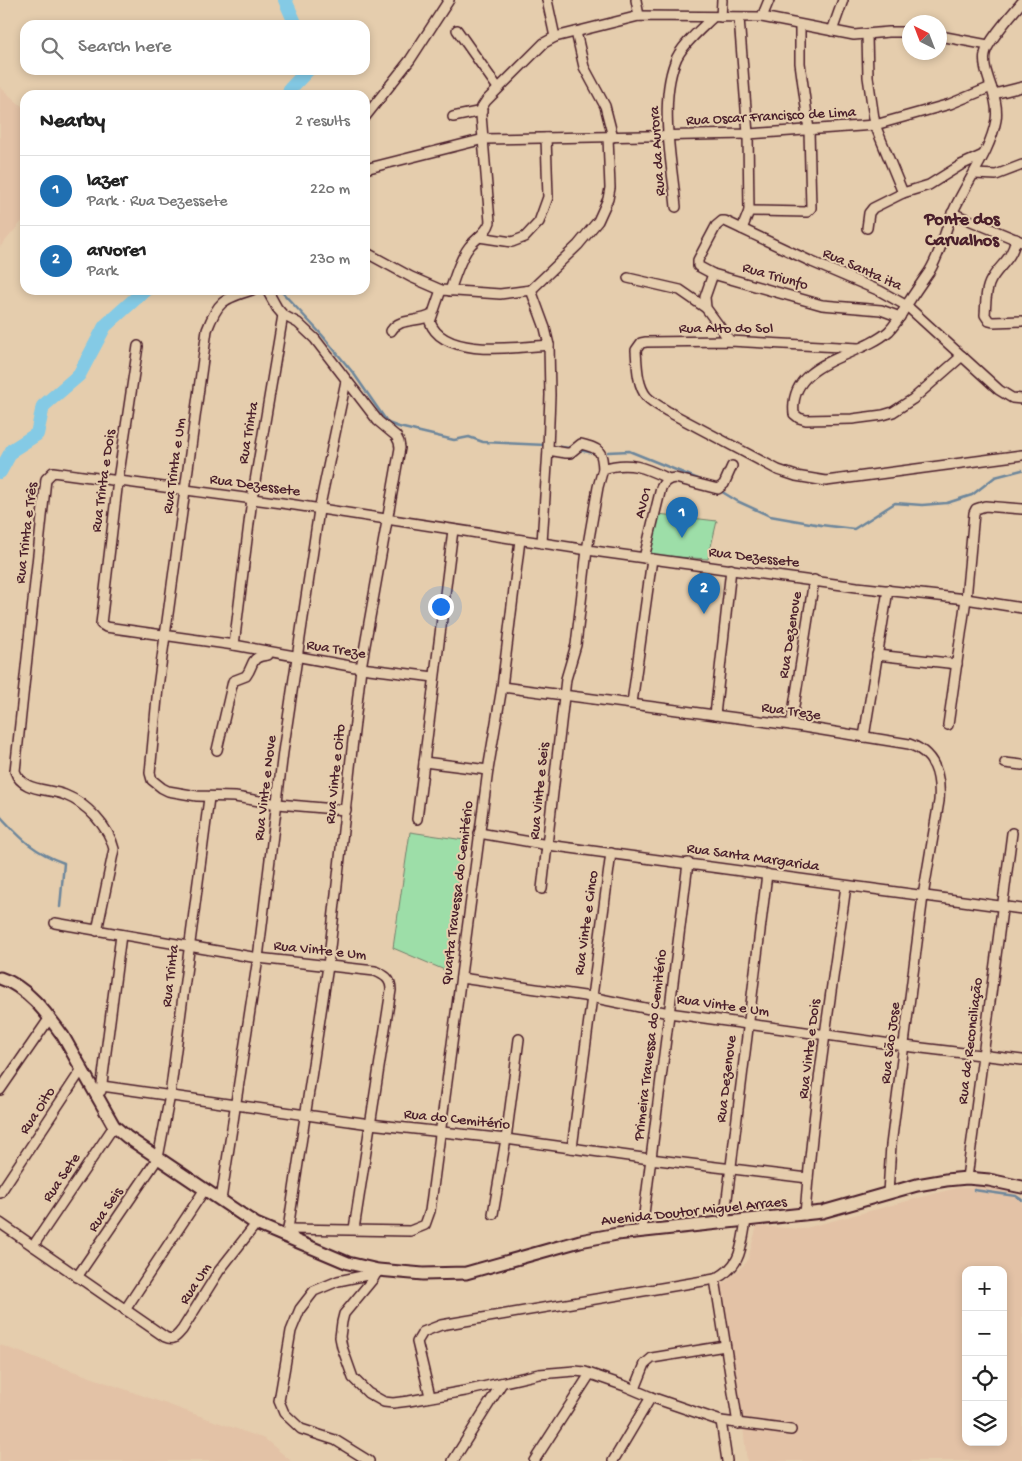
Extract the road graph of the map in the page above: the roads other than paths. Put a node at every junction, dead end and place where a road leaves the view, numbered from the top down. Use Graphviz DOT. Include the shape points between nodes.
graph roads {
  1 [pos="449,0"];
  2 [pos="547,0"];
  3 [pos="636,0"];
  4 [pos="722,0"];
  5 [pos="769,0"];
  6 [pos="843,0"];
  7 [pos="1021,1"];
  8 [pos="639,16"];
  9 [pos="722,17"];
  10 [pos="762,17"];
  11 [pos="712,18"];
  12 [pos="739,18"];
  13 [pos="800,25"];
  14 [pos="457,30"];
  15 [pos="832,31"];
  16 [pos="576,32"];
  17 [pos="902,32"];
  18 [pos="867,35"];
  19 [pos="555,37"];
  20 [pos="947,37"];
  21 [pos="988,45"];
  22 [pos="1022,87"];
  23 [pos="498,88"];
  24 [pos="993,90"];
  25 [pos="370,111"];
  26 [pos="482,111"];
  27 [pos="453,117"];
  28 [pos="875,125"];
  29 [pos="810,130"];
  30 [pos="748,134"];
  31 [pos="669,135"];
  32 [pos="610,137"];
  33 [pos="546,138"];
  34 [pos="484,139"];
  35 [pos="983,155"];
  36 [pos="1022,165"];
  37 [pos="370,169"];
  38 [pos="974,174"];
  39 [pos="903,193"];
  40 [pos="676,208"];
  41 [pos="750,211"];
  42 [pos="952,213"];
  43 [pos="867,228"];
  44 [pos="742,229"];
  45 [pos="479,237"];
  46 [pos="1021,241"];
  47 [pos="370,255"];
  48 [pos="713,274"];
  49 [pos="628,278"];
  50 [pos="445,290"];
  51 [pos="531,290"];
  52 [pos="236,295"];
  53 [pos="270,295"];
  54 [pos="907,306"];
  55 [pos="706,308"];
  56 [pos="283,315"];
  57 [pos="432,315"];
  58 [pos="900,317"];
  59 [pos="1022,321"];
  60 [pos="391,331"];
  61 [pos="730,341"];
  62 [pos="549,345"];
  63 [pos="138,346"];
  64 [pos="858,348"];
  65 [pos="962,356"];
  66 [pos="346,381"];
  67 [pos="1022,399"];
  68 [pos="548,446"];
  69 [pos="1022,455"];
  70 [pos="732,466"];
  71 [pos="604,469"];
  72 [pos="53,472"];
  73 [pos="669,479"];
  74 [pos="118,480"];
  75 [pos="185,490"];
  76 [pos="252,499"];
  77 [pos="319,510"];
  78 [pos="1022,510"];
  79 [pos="386,519"];
  80 [pos="453,530"];
  81 [pos="520,540"];
  82 [pos="542,543"];
  83 [pos="587,550"];
  84 [pos="648,558"];
  85 [pos="731,569"];
  86 [pos="814,580"];
  87 [pos="888,590"];
  88 [pos="966,599"];
  89 [pos="1022,608"];
  90 [pos="100,620"];
  91 [pos="165,635"];
  92 [pos="234,645"];
  93 [pos="278,654"];
  94 [pos="877,655"];
  95 [pos="296,658"];
  96 [pos="957,664"];
  97 [pos="361,668"];
  98 [pos="434,677"];
  99 [pos="502,687"];
  100 [pos="564,696"];
  101 [pos="632,704"];
  102 [pos="715,715"];
  103 [pos="791,725"];
  104 [pos="948,725"];
  105 [pos="864,737"];
  106 [pos="216,750"];
  107 [pos="424,762"];
  108 [pos="1005,763"];
  109 [pos="1022,765"];
  110 [pos="488,770"];
  111 [pos="210,798"];
  112 [pos="278,804"];
  113 [pos="346,810"];
  114 [pos="417,819"];
  115 [pos="479,833"];
  116 [pos="1012,833"];
  117 [pos="548,844"];
  118 [pos="611,853"];
  119 [pos="688,863"];
  120 [pos="767,874"];
  121 [pos="846,886"];
  122 [pos="542,889"];
  123 [pos="923,896"];
  124 [pos="1002,907"];
  125 [pos="1022,909"];
  126 [pos="55,923"];
  127 [pos="97,931"];
  128 [pos="120,935"];
  129 [pos="189,947"];
  130 [pos="258,958"];
  131 [pos="328,966"];
  132 [pos="461,978"];
  133 [pos="1,981"];
  134 [pos="591,997"];
  135 [pos="669,1013"];
  136 [pos="49,1019"];
  137 [pos="748,1024"];
  138 [pos="826,1035"];
  139 [pos="519,1040"];
  140 [pos="904,1046"];
  141 [pos="982,1054"];
  142 [pos="1022,1060"];
  143 [pos="82,1069"];
  144 [pos="102,1086"];
  145 [pos="0,1090"];
  146 [pos="170,1095"];
  147 [pos="100,1100"];
  148 [pos="236,1104"];
  149 [pos="304,1113"];
  150 [pos="370,1124"];
  151 [pos="114,1126"];
  152 [pos="440,1132"];
  153 [pos="506,1139"];
  154 [pos="572,1148"];
  155 [pos="158,1158"];
  156 [pos="650,1159"];
  157 [pos="730,1169"];
  158 [pos="808,1178"];
  159 [pos="967,1178"];
  160 [pos="1022,1187"];
  161 [pos="205,1189"];
  162 [pos="0,1193"];
  163 [pos="888,1193"];
  164 [pos="222,1200"];
  165 [pos="493,1214"];
  166 [pos="805,1215"];
  167 [pos="746,1221"];
  168 [pos="0,1223"];
  169 [pos="724,1223"];
  170 [pos="256,1224"];
  171 [pos="288,1229"];
  172 [pos="354,1229"];
  173 [pos="642,1230"];
  174 [pos="295,1240"];
  175 [pos="33,1246"];
  176 [pos="378,1271"];
  177 [pos="77,1277"];
  178 [pos="715,1279"];
  179 [pos="125,1310"];
  180 [pos="725,1346"];
  181 [pos="590,1374"];
  182 [pos="502,1383"];
  183 [pos="635,1389"];
  184 [pos="430,1396"];
  185 [pos="651,1397"];
  186 [pos="722,1421"];
  187 [pos="738,1424"];
  188 [pos="791,1430"];
  189 [pos="369,1461"];
  190 [pos="453,1461"];
  191 [pos="534,1461"];
  192 [pos="614,1461"];
  193 [pos="727,1461"];
  1 -- 25 [label="street" via="410,60"];
  2 -- 19 [label="street"];
  3 -- 8 [label="street"];
  4 -- 9 [label="street"];
  5 -- 10 [label="street"];
  6 -- 15 [label="street"];
  7 -- 21 [label="street"];
  8 -- 11 [label="street"];
  8 -- 16 [label="street"];
  9 -- 11 [label="street"];
  9 -- 12 [label="street"];
  10 -- 12 [label="street"];
  10 -- 13 [label="street"];
  11 -- 31 [label="street, Rua da Aurora" via="679,53 675,62 668,100"];
  12 -- 30 [label="street"];
  13 -- 15 [label="street"];
  13 -- 29 [label="street" via="800,63"];
  14 -- 23 [label="street"];
  15 -- 18 [label="street"];
  16 -- 19 [label="street"];
  16 -- 32 [label="street" via="584,67 605,106"];
  17 -- 18 [label="street"];
  18 -- 28 [label="street" via="868,77"];
  19 -- 23 [label="street" via="534,50"];
  20 -- 21 [label="street"];
  21 -- 24 [label="street" via="984,58"];
  22 -- 24 [label="street, Rua Oscar Francisco de Lima"];
  23 -- 26 [label="street"];
  24 -- 28 [label="street, Rua Oscar Francisco de Lima"];
  24 -- 35 [label="street" via="997,114"];
  26 -- 27 [label="street"];
  26 -- 34 [label="street"];
  28 -- 29 [label="street, Rua Oscar Francisco de Lima"];
  28 -- 39 [label="street"];
  29 -- 30 [label="street, Rua Oscar Francisco de Lima"];
  29 -- 41 [label="street" via="810,211"];
  30 -- 31 [label="street, Rua Oscar Francisco de Lima"];
  30 -- 41 [label="street"];
  31 -- 32 [label="street, Rua Oscar Francisco de Lima"];
  31 -- 40 [label="street, Rua da Aurora"];
  32 -- 33 [label="street, Rua Oscar Francisco de Lima"];
  32 -- 51 [label="street" via="610,188 598,221"];
  33 -- 34 [label="street, Rua Oscar Francisco de Lima"];
  33 -- 45 [label="street" via="548,197 538,222 525,237 512,242"];
  34 -- 37 [label="street, Rua Oscar Francisco de Lima"];
  34 -- 45 [label="street" via="490,222"];
  35 -- 38 [label="street"];
  35 -- 39 [label="street" via="929,184"];
  36 -- 38 [label="street" via="996,175"];
  38 -- 42 [label="street"];
  39 -- 43 [label="street" via="873,208"];
  41 -- 44 [label="street"];
  42 -- 46 [label="street"];
  42 -- 54 [label="street" via="936,261"];
  44 -- 48 [label="street, Rua Santa ita" via="725,221 716,226 697,263"];
  44 -- 54 [label="street, Rua Santa ita"];
  45 -- 50 [label="street" via="465,253"];
  46 -- 59 [label="street" via="990,281 986,315 994,322"];
  47 -- 50 [label="street" via="411,277"];
  48 -- 55 [label="street" via="705,297"];
  48 -- 58 [label="street, Rua Triunfo" via="822,305 881,310"];
  49 -- 55 [label="street" via="680,290"];
  50 -- 51 [label="street" via="500,294"];
  50 -- 57 [label="street"];
  51 -- 62 [label="street"];
  52 -- 75 [label="street, Rua Trinta e Um" via="220,304 207,330"];
  53 -- 56 [label="street"];
  54 -- 58 [label="street"];
  54 -- 65 [label="street, Rua Santa ita"];
  55 -- 61 [label="street"];
  56 -- 66 [label="street" via="310,335"];
  56 -- 76 [label="street, Rua Trinta"];
  57 -- 60 [label="street" via="397,324"];
  57 -- 62 [label="street" via="430,322 434,330 458,344 478,348"];
  58 -- 64 [label="street" via="879,339"];
  61 -- 64 [label="street, Rua Alto do Sol"];
  61 -- 69 [label="street, Rua Alto do Sol" via="641,343 636,350 642,388 647,397 667,411 778,470 826,481"];
  62 -- 68 [label="street"];
  63 -- 74 [label="street, Rua Trinta e Dois"];
  64 -- 65 [label="street" via="814,370 803,381 793,408 794,414 806,420 852,419 893,412 913,399"];
  65 -- 67 [label="street, Rua Santa ita" via="999,390 1012,398"];
  66 -- 77 [label="street, Rua Vinte e Nove"];
  66 -- 79 [label="street, Rua Vinte e Oito" via="378,421 398,439 400,455"];
  68 -- 71 [label="street" via="566,453 581,444 598,449"];
  68 -- 82 [label="street"];
  70 -- 73 [label="street, AV01" via="720,488"];
  71 -- 73 [label="street" via="631,464"];
  71 -- 83 [label="street, Rua Vinte e Seis"];
  72 -- 74 [label="street, Rua Dezessete"];
  72 -- 127 [label="street, Rua Trinta e Três" via="46,479 15,771 26,785 64,794 78,801 110,837 114,849"];
  73 -- 84 [label="street, AV01" via="661,488"];
  74 -- 75 [label="street, Rua Dezessete"];
  74 -- 90 [label="street, Rua Trinta e Dois"];
  75 -- 76 [label="street, Rua Dezessete"];
  75 -- 91 [label="street, Rua Trinta e Um"];
  76 -- 77 [label="street, Rua Dezessete"];
  76 -- 92 [label="street, Rua Trinta"];
  77 -- 79 [label="street, Rua Dezessete"];
  77 -- 95 [label="street, Rua Vinte e Nove"];
  78 -- 88 [label="street" via="980,506 974,513"];
  79 -- 80 [label="street, Rua Dezessete"];
  79 -- 97 [label="street, Rua Vinte e Oito"];
  80 -- 81 [label="street, Rua Dezessete"];
  80 -- 98 [label="street"];
  81 -- 82 [label="street, Rua Dezessete"];
  81 -- 99 [label="street, Quarta Travessa do Cemitério"];
  82 -- 83 [label="street, Rua Dezessete"];
  83 -- 84 [label="street, Rua Dezessete"];
  83 -- 100 [label="street, Rua Vinte e Seis" via="576,645"];
  84 -- 85 [label="street, Rua Dezessete"];
  84 -- 101 [label="street, AV01"];
  85 -- 86 [label="street, Rua Dezessete"];
  85 -- 102 [label="street"];
  86 -- 87 [label="street, Rua Dezessete"];
  86 -- 103 [label="street, Rua Dezenove"];
  87 -- 88 [label="street, Rua Dezessete"];
  87 -- 94 [label="street"];
  88 -- 89 [label="street, Rua Dezessete"];
  88 -- 96 [label="street"];
  90 -- 91 [label="street, Rua Treze" via="100,624 106,627"];
  91 -- 92 [label="street, Rua Treze"];
  91 -- 111 [label="street" via="150,778 168,790"];
  92 -- 93 [label="street, Rua Treze"];
  93 -- 95 [label="street, Rua Treze"];
  93 -- 106 [label="street" via="257,656 246,676 232,681"];
  94 -- 96 [label="street"];
  94 -- 105 [label="street"];
  95 -- 97 [label="street, Rua Treze"];
  95 -- 112 [label="street, Rua Vinte e Nove"];
  96 -- 104 [label="street"];
  97 -- 98 [label="street, Rua Treze"];
  97 -- 113 [label="street, Rua Vinte e Oito"];
  98 -- 107 [label="street"];
  99 -- 100 [label="street, Rua Treze"];
  99 -- 110 [label="street, Quarta Travessa do Cemitério"];
  100 -- 101 [label="street, Rua Treze"];
  100 -- 117 [label="street, Rua Vinte e Seis"];
  101 -- 102 [label="street, Rua Treze"];
  102 -- 103 [label="street, Rua Treze"];
  103 -- 105 [label="street, Rua Treze"];
  105 -- 123 [label="street, Rua Treze" via="918,747 930,758 935,769 939,801"];
  107 -- 110 [label="street"];
  107 -- 114 [label="street"];
  108 -- 109 [label="street"];
  110 -- 115 [label="street, Quarta Travessa do Cemitério"];
  111 -- 112 [label="street" via="235,797"];
  111 -- 129 [label="street, Rua Trinta"];
  112 -- 113 [label="street"];
  112 -- 130 [label="street, Rua Vinte e Nove"];
  113 -- 131 [label="street, Rua Vinte e Oito"];
  115 -- 117 [label="street, Rua Santa Margarida"];
  115 -- 132 [label="street, Quarta Travessa do Cemitério"];
  116 -- 124 [label="street, Rua da Reconciliação"];
  117 -- 118 [label="street, Rua Santa Margarida"];
  117 -- 122 [label="street, Rua Vinte e Seis"];
  118 -- 119 [label="street, Rua Santa Margarida"];
  118 -- 134 [label="street, Rua Vinte e Cinco"];
  119 -- 120 [label="street, Rua Santa Margarida"];
  119 -- 135 [label="street, Primeira Travessa do Cemitério"];
  120 -- 121 [label="street, Rua Santa Margarida"];
  120 -- 137 [label="street, Rua Dezenove"];
  121 -- 123 [label="street, Rua Santa Margarida"];
  121 -- 138 [label="street, Rua Vinte e Dois"];
  123 -- 124 [label="street, Rua Santa Margarida"];
  123 -- 140 [label="street, Rua São Jose"];
  124 -- 125 [label="street, Rua Santa Margarida"];
  124 -- 141 [label="street, Rua da Reconciliação"];
  126 -- 127 [label="street, Rua Vinte e Um"];
  127 -- 128 [label="street, Rua Vinte e Um"];
  128 -- 129 [label="street, Rua Vinte e Um"];
  128 -- 144 [label="street"];
  129 -- 130 [label="street, Rua Vinte e Um"];
  129 -- 146 [label="street, Rua Trinta"];
  130 -- 131 [label="street, Rua Vinte e Um"];
  130 -- 148 [label="street, Rua Vinte e Nove"];
  131 -- 149 [label="street, Rua Vinte e Oito"];
  131 -- 150 [label="street, Rua Vinte e Um" via="374,971 386,976 390,982"];
  132 -- 134 [label="street, Rua Vinte e Um"];
  132 -- 152 [label="street, Quarta Travessa do Cemitério"];
  133 -- 136 [label="main road" via="22,989"];
  134 -- 135 [label="street, Rua Vinte e Um"];
  134 -- 154 [label="street, Rua Vinte e Cinco"];
  135 -- 137 [label="street, Rua Vinte e Um"];
  135 -- 156 [label="street, Primeira Travessa do Cemitério"];
  136 -- 143 [label="main road"];
  136 -- 145 [label="street"];
  137 -- 138 [label="street, Rua Vinte e Um"];
  137 -- 157 [label="street, Rua Dezenove"];
  138 -- 140 [label="street, Rua Vinte e Um"];
  138 -- 158 [label="street, Rua Vinte e Dois"];
  139 -- 153 [label="street"];
  140 -- 141 [label="street, Rua Vinte e Um"];
  140 -- 163 [label="street, Rua São Jose"];
  141 -- 142 [label="street, Rua Vinte e Um"];
  141 -- 159 [label="street, Rua da Reconciliação"];
  143 -- 147 [label="main road"];
  143 -- 162 [label="street, Rua Oito"];
  144 -- 146 [label="street, Rua do Cemitério"];
  144 -- 147 [label="street"];
  146 -- 148 [label="street, Rua do Cemitério"];
  146 -- 155 [label="street, Rua Trinta"];
  147 -- 151 [label="main road"];
  148 -- 149 [label="street, Rua do Cemitério"];
  148 -- 164 [label="street, Rua Vinte e Nove"];
  149 -- 150 [label="street, Rua do Cemitério"];
  149 -- 171 [label="street, Rua Vinte e Oito"];
  150 -- 152 [label="street, Rua do Cemitério"];
  150 -- 172 [label="street, Rua Vinte e Um"];
  151 -- 155 [label="main road, Avenida Doutor Miguel Arraes"];
  151 -- 175 [label="street, Rua Sete"];
  152 -- 153 [label="street, Rua do Cemitério"];
  152 -- 172 [label="street, Quarta Travessa do Cemitério" via="427,1222 422,1227 402,1232"];
  153 -- 154 [label="street, Rua do Cemitério"];
  153 -- 165 [label="street"];
  154 -- 156 [label="street, Rua do Cemitério"];
  155 -- 161 [label="main road, Avenida Doutor Miguel Arraes"];
  155 -- 177 [label="street, Rua Seis"];
  156 -- 157 [label="street, Rua do Cemitério"];
  156 -- 173 [label="street, Primeira Travessa do Cemitério"];
  157 -- 158 [label="street, Rua do Cemitério"];
  157 -- 169 [label="street, Rua Dezenove"];
  158 -- 166 [label="street, Rua Vinte e Dois"];
  159 -- 160 [label="main road, Avenida Doutor Miguel Arraes"];
  159 -- 163 [label="main road, Avenida Doutor Miguel Arraes" via="926,1183"];
  161 -- 164 [label="main road, Avenida Doutor Miguel Arraes"];
  161 -- 179 [label="street"];
  163 -- 166 [label="main road, Avenida Doutor Miguel Arraes"];
  164 -- 170 [label="main road, Avenida Doutor Miguel Arraes"];
  166 -- 167 [label="main road, Avenida Doutor Miguel Arraes"];
  167 -- 169 [label="main road, Avenida Doutor Miguel Arraes"];
  167 -- 178 [label="street" via="736,1262 727,1273"];
  168 -- 175 [label="street"];
  169 -- 173 [label="main road, Avenida Doutor Miguel Arraes"];
  170 -- 174 [label="main road, Avenida Doutor Miguel Arraes"];
  170 -- 179 [label="street, Rua Um" via="219,1271 174,1339 165,1337"];
  171 -- 172 [label="street"];
  171 -- 174 [label="street"];
  173 -- 176 [label="main road, Avenida Doutor Miguel Arraes" via="580,1241 466,1273 440,1275"];
  174 -- 176 [label="main road, Avenida Doutor Miguel Arraes" via="348,1263"];
  175 -- 177 [label="street"];
  176 -- 184 [label="street" via="342,1322 340,1337 353,1378 368,1393 384,1402"];
  176 -- 189 [label="street" via="314,1291 300,1309 291,1331 279,1401 284,1413 301,1430 335,1440"];
  177 -- 179 [label="street"];
  178 -- 180 [label="street"];
  178 -- 184 [label="street" via="441,1325 423,1332 417,1342"];
  180 -- 183 [label="street" via="652,1358 645,1364"];
  180 -- 187 [label="street"];
  181 -- 182 [label="street" via="555,1372"];
  181 -- 183 [label="street"];
  181 -- 191 [label="street"];
  182 -- 184 [label="street"];
  182 -- 190 [label="street"];
  183 -- 185 [label="street"];
  185 -- 186 [label="street"];
  185 -- 192 [label="street"];
  186 -- 187 [label="street"];
  186 -- 193 [label="street"];
  187 -- 188 [label="street"];
}
